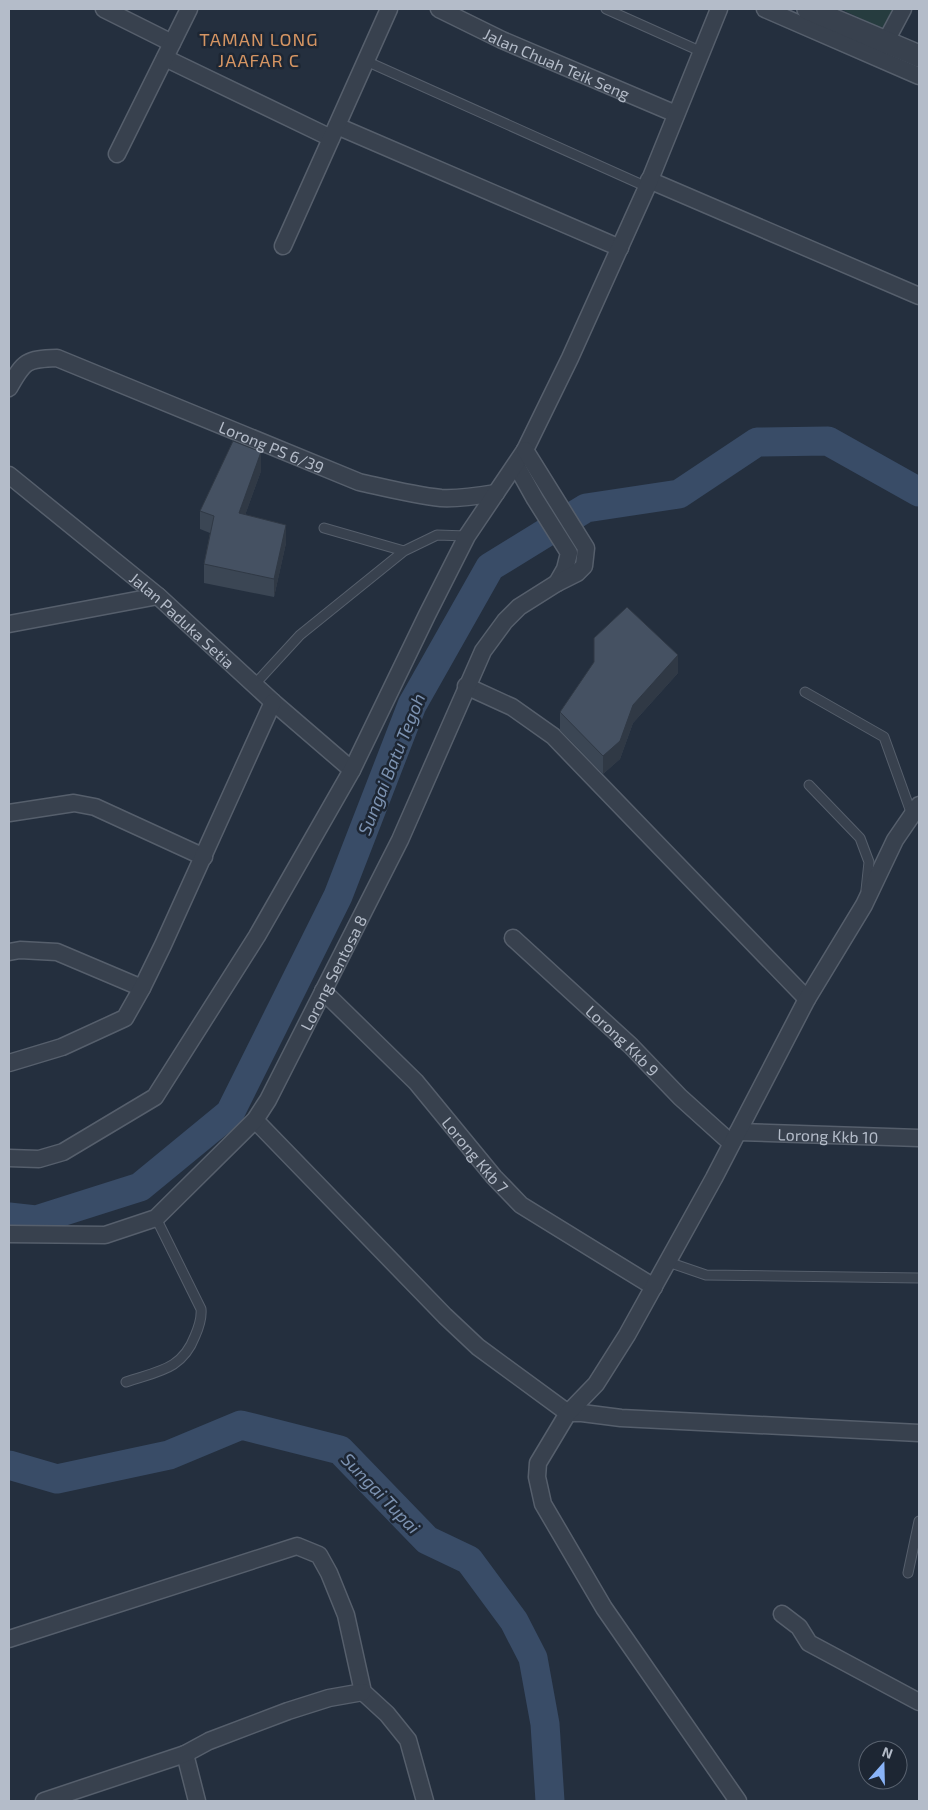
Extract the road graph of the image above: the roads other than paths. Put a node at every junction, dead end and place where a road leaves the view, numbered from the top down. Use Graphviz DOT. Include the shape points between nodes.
graph roads {
  1 [pos="104,9"];
  2 [pos="189,9"];
  3 [pos="389,9"];
  4 [pos="439,9"];
  5 [pos="606,9"];
  6 [pos="719,9"];
  7 [pos="766,9"];
  8 [pos="808,9"];
  9 [pos="903,9"];
  10 [pos="886,42"];
  11 [pos="168,51"];
  12 [pos="702,52"];
  13 [pos="919,56"];
  14 [pos="366,60"];
  15 [pos="919,76"];
  16 [pos="676,114"];
  17 [pos="334,132"];
  18 [pos="117,154"];
  19 [pos="648,183"];
  20 [pos="283,246"];
  21 [pos="620,248"];
  22 [pos="919,296"];
  23 [pos="9,388"];
  24 [pos="525,450"];
  25 [pos="516,464"];
  26 [pos="9,474"];
  27 [pos="496,493"];
  28 [pos="324,528"];
  29 [pos="467,536"];
  30 [pos="404,551"];
  31 [pos="557,583"];
  32 [pos="158,596"];
  33 [pos="9,624"];
  34 [pos="254,684"];
  35 [pos="466,686"];
  36 [pos="805,692"];
  37 [pos="273,702"];
  38 [pos="352,770"];
  39 [pos="809,785"];
  40 [pos="917,812"];
  41 [pos="9,813"];
  42 [pos="204,857"];
  43 [pos="864,905"];
  44 [pos="513,938"];
  45 [pos="9,952"];
  46 [pos="142,988"];
  47 [pos="323,991"];
  48 [pos="807,999"];
  49 [pos="9,1063"];
  50 [pos="255,1120"];
  51 [pos="734,1138"];
  52 [pos="919,1138"];
  53 [pos="9,1158"];
  54 [pos="156,1218"];
  55 [pos="9,1234"];
  56 [pos="668,1262"];
  57 [pos="919,1278"];
  58 [pos="654,1287"];
  59 [pos="126,1382"];
  60 [pos="568,1413"];
  61 [pos="919,1433"];
  62 [pos="919,1521"];
  63 [pos="908,1573"];
  64 [pos="782,1614"];
  65 [pos="9,1639"];
  66 [pos="363,1692"];
  67 [pos="919,1702"];
  68 [pos="185,1754"];
  69 [pos="44,1801"];
  70 [pos="197,1801"];
  71 [pos="425,1801"];
  72 [pos="738,1801"];
  1 -- 11 [label="street"];
  2 -- 11 [label="street"];
  3 -- 14 [label="street"];
  4 -- 16 [label="street, Jalan Chuah Teik Seng" via="502,40"];
  5 -- 12 [label="lane"];
  6 -- 12 [label="street"];
  7 -- 15 [label="street"];
  8 -- 10 [label="street"];
  9 -- 10 [label="street"];
  10 -- 13 [label="street"];
  11 -- 17 [label="street"];
  11 -- 18 [label="street"];
  12 -- 16 [label="street"];
  14 -- 17 [label="street"];
  14 -- 19 [label="lane"];
  16 -- 19 [label="street"];
  17 -- 20 [label="street"];
  17 -- 21 [label="street"];
  19 -- 21 [label="street"];
  19 -- 22 [label="street"];
  21 -- 24 [label="street"];
  23 -- 27 [label="street, Lorong PS 6/39" via="28,362 36,358 57,358 359,482 442,498"];
  24 -- 25 [label="street"];
  24 -- 31 [label="street, Lorong Sentosa 8" via="586,548 584,566"];
  25 -- 27 [label="street"];
  25 -- 31 [label="street" via="569,553"];
  26 -- 32 [label="street, Jalan Paduka Setia"];
  27 -- 29 [label="street"];
  28 -- 30 [label="lane"];
  29 -- 30 [label="lane" via="436,534"];
  29 -- 38 [label="street"];
  30 -- 34 [label="lane" via="300,635"];
  31 -- 35 [label="street, Lorong Sentosa 8" via="519,607 504,621 483,651"];
  32 -- 33 [label="street"];
  32 -- 34 [label="street, Jalan Paduka Setia"];
  34 -- 37 [label="street, Jalan Paduka Setia"];
  35 -- 47 [label="street, Lorong Sentosa 8" via="400,840"];
  35 -- 48 [label="street" via="512,706 553,736"];
  36 -- 40 [label="lane" via="884,737"];
  37 -- 38 [label="street, Jalan Paduka Setia"];
  37 -- 42 [label="street"];
  38 -- 53 [label="street" via="257,936 155,1097 63,1152 40,1159"];
  39 -- 43 [label="lane" via="860,838 869,862"];
  40 -- 43 [label="street" via="895,840"];
  41 -- 42 [label="street" via="74,803 95,807"];
  42 -- 46 [label="street"];
  43 -- 48 [label="street"];
  44 -- 51 [label="street, Lorong Kkb 9" via="632,1046 680,1097"];
  45 -- 46 [label="street" via="57,952"];
  46 -- 49 [label="street" via="125,1018 62,1047"];
  47 -- 50 [label="street, Lorong Sentosa 8"];
  47 -- 58 [label="street, Lorong Kkb 7" via="416,1082 521,1205"];
  48 -- 51 [label="street"];
  50 -- 54 [label="street, Lorong Sentosa 8"];
  50 -- 60 [label="street" via="444,1316 478,1347"];
  51 -- 52 [label="street, Lorong Kkb 10"];
  51 -- 56 [label="street"];
  54 -- 55 [label="street, Lorong Sentosa 8" via="105,1235"];
  54 -- 59 [label="lane" via="201,1309 200,1323 191,1348 180,1361"];
  56 -- 57 [label="lane" via="706,1275"];
  56 -- 58 [label="street"];
  58 -- 60 [label="street" via="596,1384"];
  60 -- 61 [label="street"];
  60 -- 72 [label="street" via="538,1463 537,1477 543,1504 604,1608"];
  62 -- 63 [label="lane"];
  64 -- 67 [label="street" via="800,1627 809,1643"];
  65 -- 66 [label="street" via="297,1546 319,1555 329,1573 346,1615"];
  66 -- 68 [label="street" via="288,1710 209,1741"];
  66 -- 71 [label="street" via="408,1740"];
  68 -- 69 [label="street"];
  68 -- 70 [label="street"];
}
